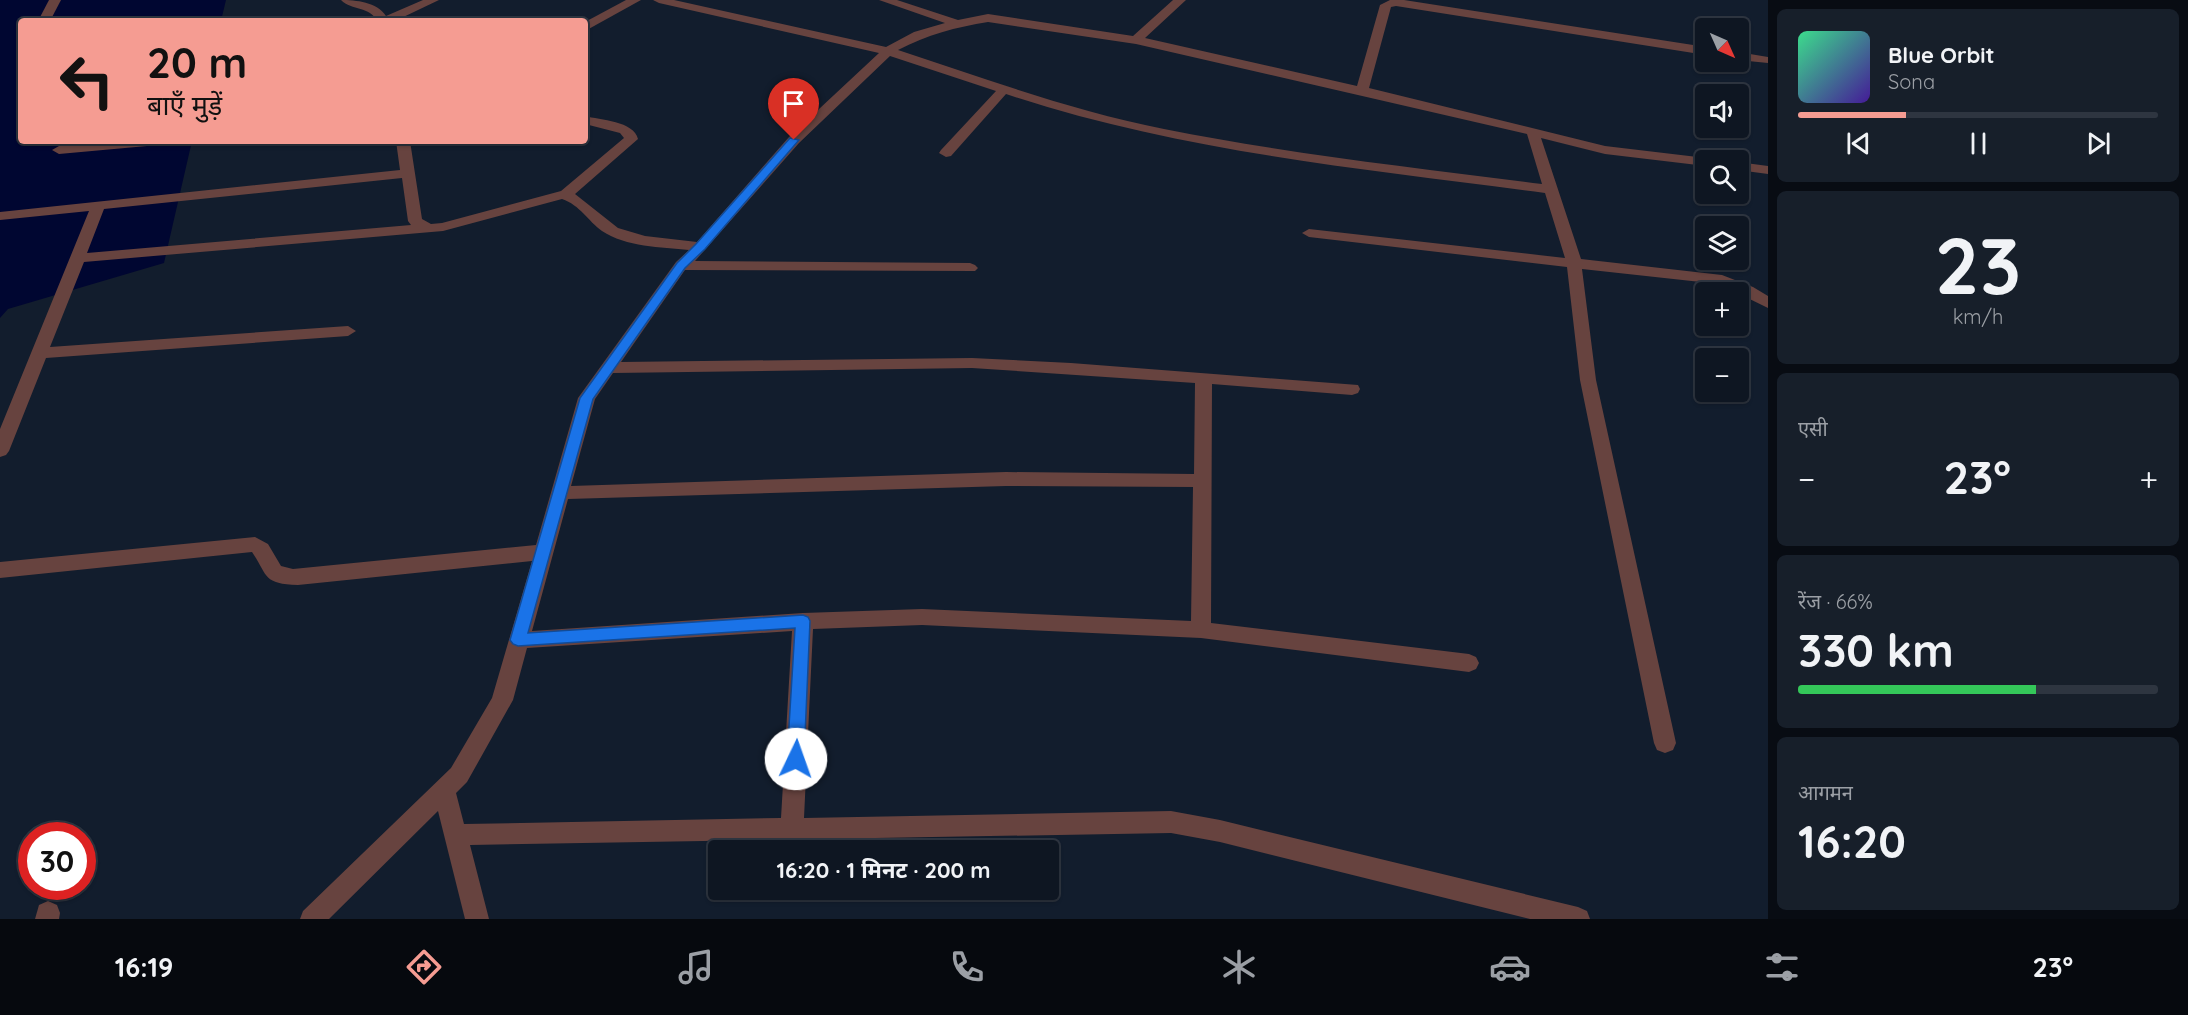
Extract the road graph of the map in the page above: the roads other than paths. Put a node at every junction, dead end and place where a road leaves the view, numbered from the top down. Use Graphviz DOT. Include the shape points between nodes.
graph roads {
  1 [pos="55,0"];
  2 [pos="347,0"];
  3 [pos="433,0"];
  4 [pos="635,0"];
  5 [pos="659,0"];
  6 [pos="885,0"];
  7 [pos="1179,0"];
  8 [pos="46,18"];
  9 [pos="382,18"];
  10 [pos="391,18"];
  11 [pos="957,23"];
  12 [pos="588,25"];
  13 [pos="1136,40"];
  14 [pos="1695,49"];
  15 [pos="888,51"];
  16 [pos="1749,58"];
  17 [pos="1764,60"];
  18 [pos="1005,89"];
  19 [pos="1362,90"];
  20 [pos="588,121"];
  21 [pos="1533,132"];
  22 [pos="125,144"];
  23 [pos="403,144"];
  24 [pos="59,150"];
  25 [pos="946,153"];
  26 [pos="1695,161"];
  27 [pos="1749,167"];
  28 [pos="1768,170"];
  29 [pos="408,173"];
  30 [pos="1551,189"];
  31 [pos="565,195"];
  32 [pos="99,205"];
  33 [pos="0,216"];
  34 [pos="431,228"];
  35 [pos="1309,232"];
  36 [pos="700,247"];
  37 [pos="78,258"];
  38 [pos="1574,262"];
  39 [pos="681,266"];
  40 [pos="970,268"];
  41 [pos="1768,303"];
  42 [pos="348,331"];
  43 [pos="40,353"];
  44 [pos="608,368"];
  45 [pos="1204,378"];
  46 [pos="1352,389"];
  47 [pos="2,440"];
  48 [pos="1203,481"];
  49 [pos="560,493"];
  50 [pos="543,552"];
  51 [pos="0,570"];
  52 [pos="803,621"];
  53 [pos="1200,630"];
  54 [pos="518,640"];
  55 [pos="1469,663"];
  56 [pos="1665,743"];
  57 [pos="444,790"];
  58 [pos="792,828"];
  59 [pos="456,835"];
  60 [pos="312,919"];
  61 [pos="477,919"];
  62 [pos="1578,919"];
  1 -- 8 [label="street"];
  2 -- 9 [label="street" via="372,7"];
  3 -- 10 [label="street"];
  4 -- 12 [label="street"];
  5 -- 15 [label="street"];
  6 -- 11 [label="street"];
  7 -- 13 [label="street"];
  11 -- 13 [label="street" via="988,18"];
  11 -- 15 [label="street" via="918,34"];
  13 -- 19 [label="street"];
  14 -- 19 [label="street" via="1390,3 1386,5"];
  15 -- 18 [label="street"];
  15 -- 36 [label="street" via="794,140"];
  16 -- 17 [label="street"];
  18 -- 25 [label="street"];
  18 -- 30 [label="street" via="1061,108 1164,133 1338,162"];
  19 -- 21 [label="street"];
  20 -- 31 [label="street" via="625,130 631,139"];
  21 -- 26 [label="street" via="1605,150"];
  21 -- 30 [label="street"];
  22 -- 24 [label="street"];
  23 -- 29 [label="street"];
  27 -- 28 [label="street"];
  29 -- 32 [label="street"];
  29 -- 34 [label="street" via="415,221"];
  30 -- 38 [label="street"];
  31 -- 34 [label="street"];
  31 -- 36 [label="street" via="573,196 610,230 626,237"];
  32 -- 33 [label="street"];
  32 -- 37 [label="street"];
  34 -- 37 [label="street"];
  35 -- 38 [label="street"];
  36 -- 39 [label="street"];
  37 -- 43 [label="street"];
  38 -- 41 [label="street" via="1722,280"];
  38 -- 56 [label="street" via="1588,380"];
  39 -- 40 [label="street"];
  39 -- 44 [label="street"];
  42 -- 43 [label="street"];
  43 -- 47 [label="street"];
  44 -- 45 [label="street" via="972,363"];
  44 -- 49 [label="street" via="587,398"];
  45 -- 46 [label="street"];
  45 -- 48 [label="street"];
  48 -- 49 [label="street" via="1006,479"];
  48 -- 53 [label="street"];
  49 -- 50 [label="street"];
  50 -- 51 [label="street" via="284,577 270,568 262,548 255,544"];
  50 -- 54 [label="street"];
  52 -- 53 [label="street" via="922,617"];
  52 -- 54 [label="street"];
  52 -- 58 [label="street"];
  53 -- 55 [label="street"];
  54 -- 57 [label="street" via="502,700 459,775"];
  57 -- 59 [label="street"];
  57 -- 60 [label="street"];
  58 -- 59 [label="street"];
  58 -- 62 [label="street" via="1171,822"];
  59 -- 61 [label="street"];
}
